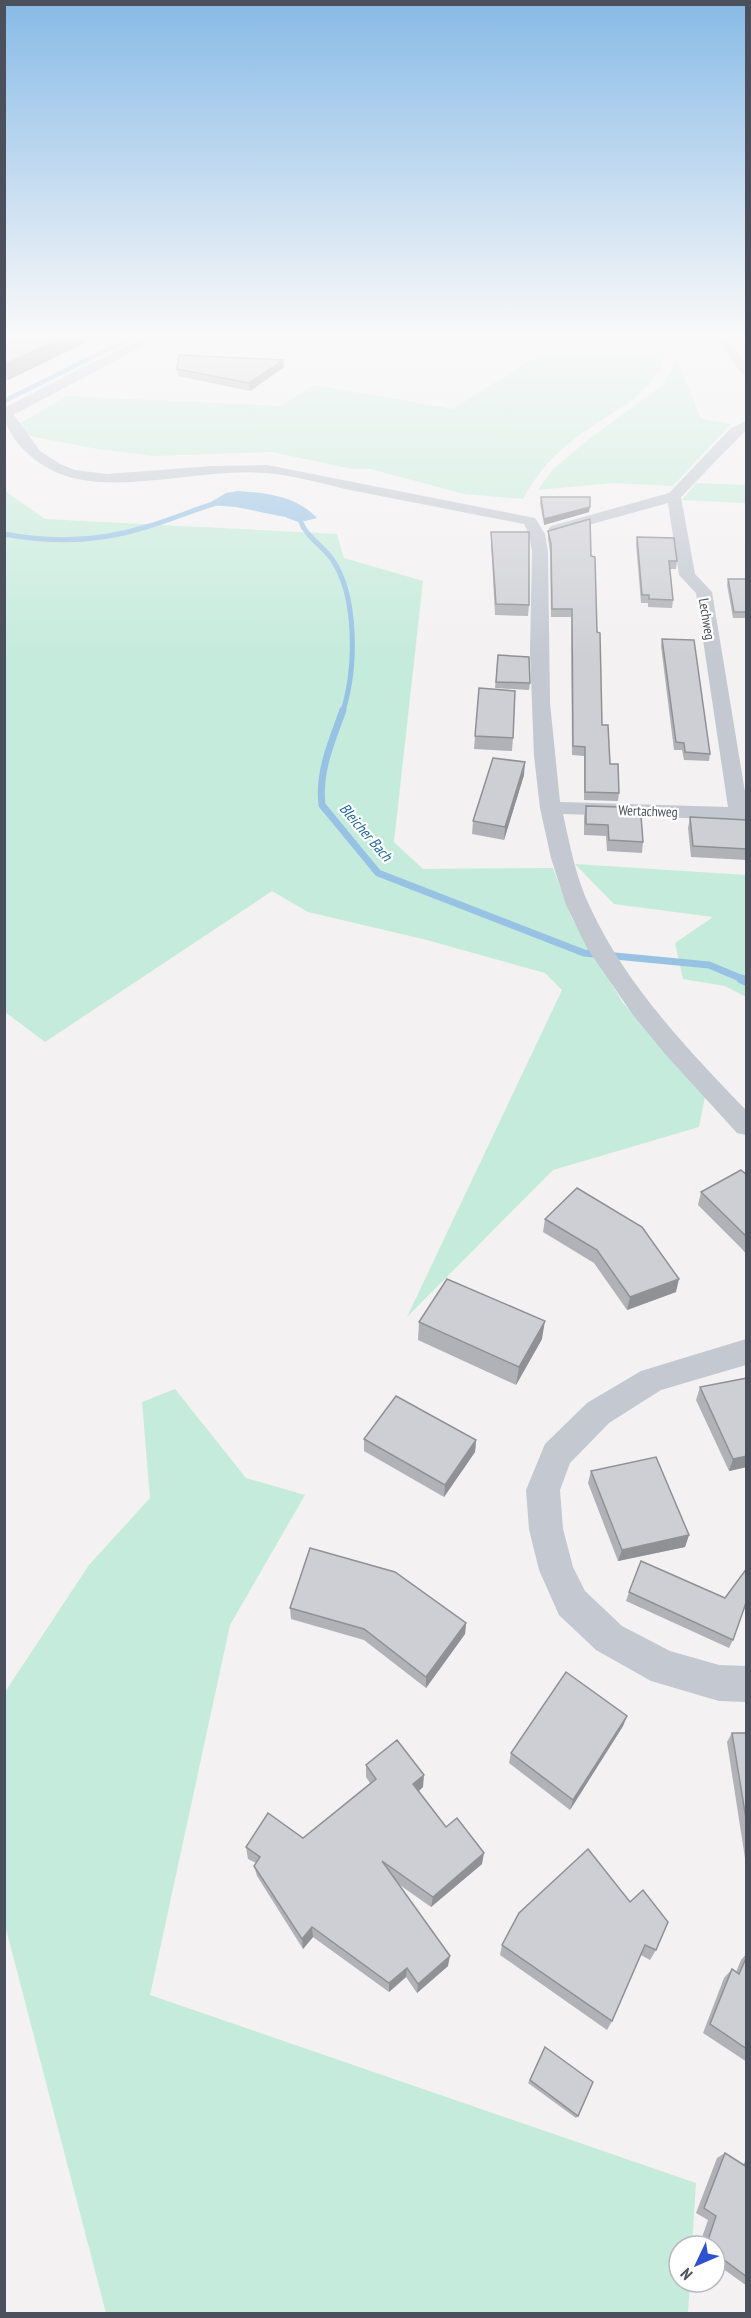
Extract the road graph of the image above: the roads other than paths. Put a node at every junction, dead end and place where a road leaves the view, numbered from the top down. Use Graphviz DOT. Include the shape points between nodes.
graph roads {
  1 [pos="27,442"];
  2 [pos="725,442"];
  3 [pos="674,496"];
  4 [pos="537,534"];
  5 [pos="550,808"];
  6 [pos="743,814"];
  7 [pos="747,1126"];
  8 [pos="747,1352"];
  9 [pos="747,1684"];
  1 -- 4 [label="street" via="39,457 83,476 267,469 530,520"];
  2 -- 3 [label="street"];
  3 -- 4 [label="street"];
  3 -- 6 [label="street, Lechweg" via="687,575 704,592"];
  4 -- 5 [label="street" via="543,736"];
  5 -- 6 [label="street, Wertachweg"];
  5 -- 7 [label="street" via="564,868 606,956 662,1036"];
  8 -- 9 [label="street" via="652,1380 598,1413 556,1454 543,1490 546,1529 556,1570 572,1603 609,1638 664,1668 719,1683"];
}
